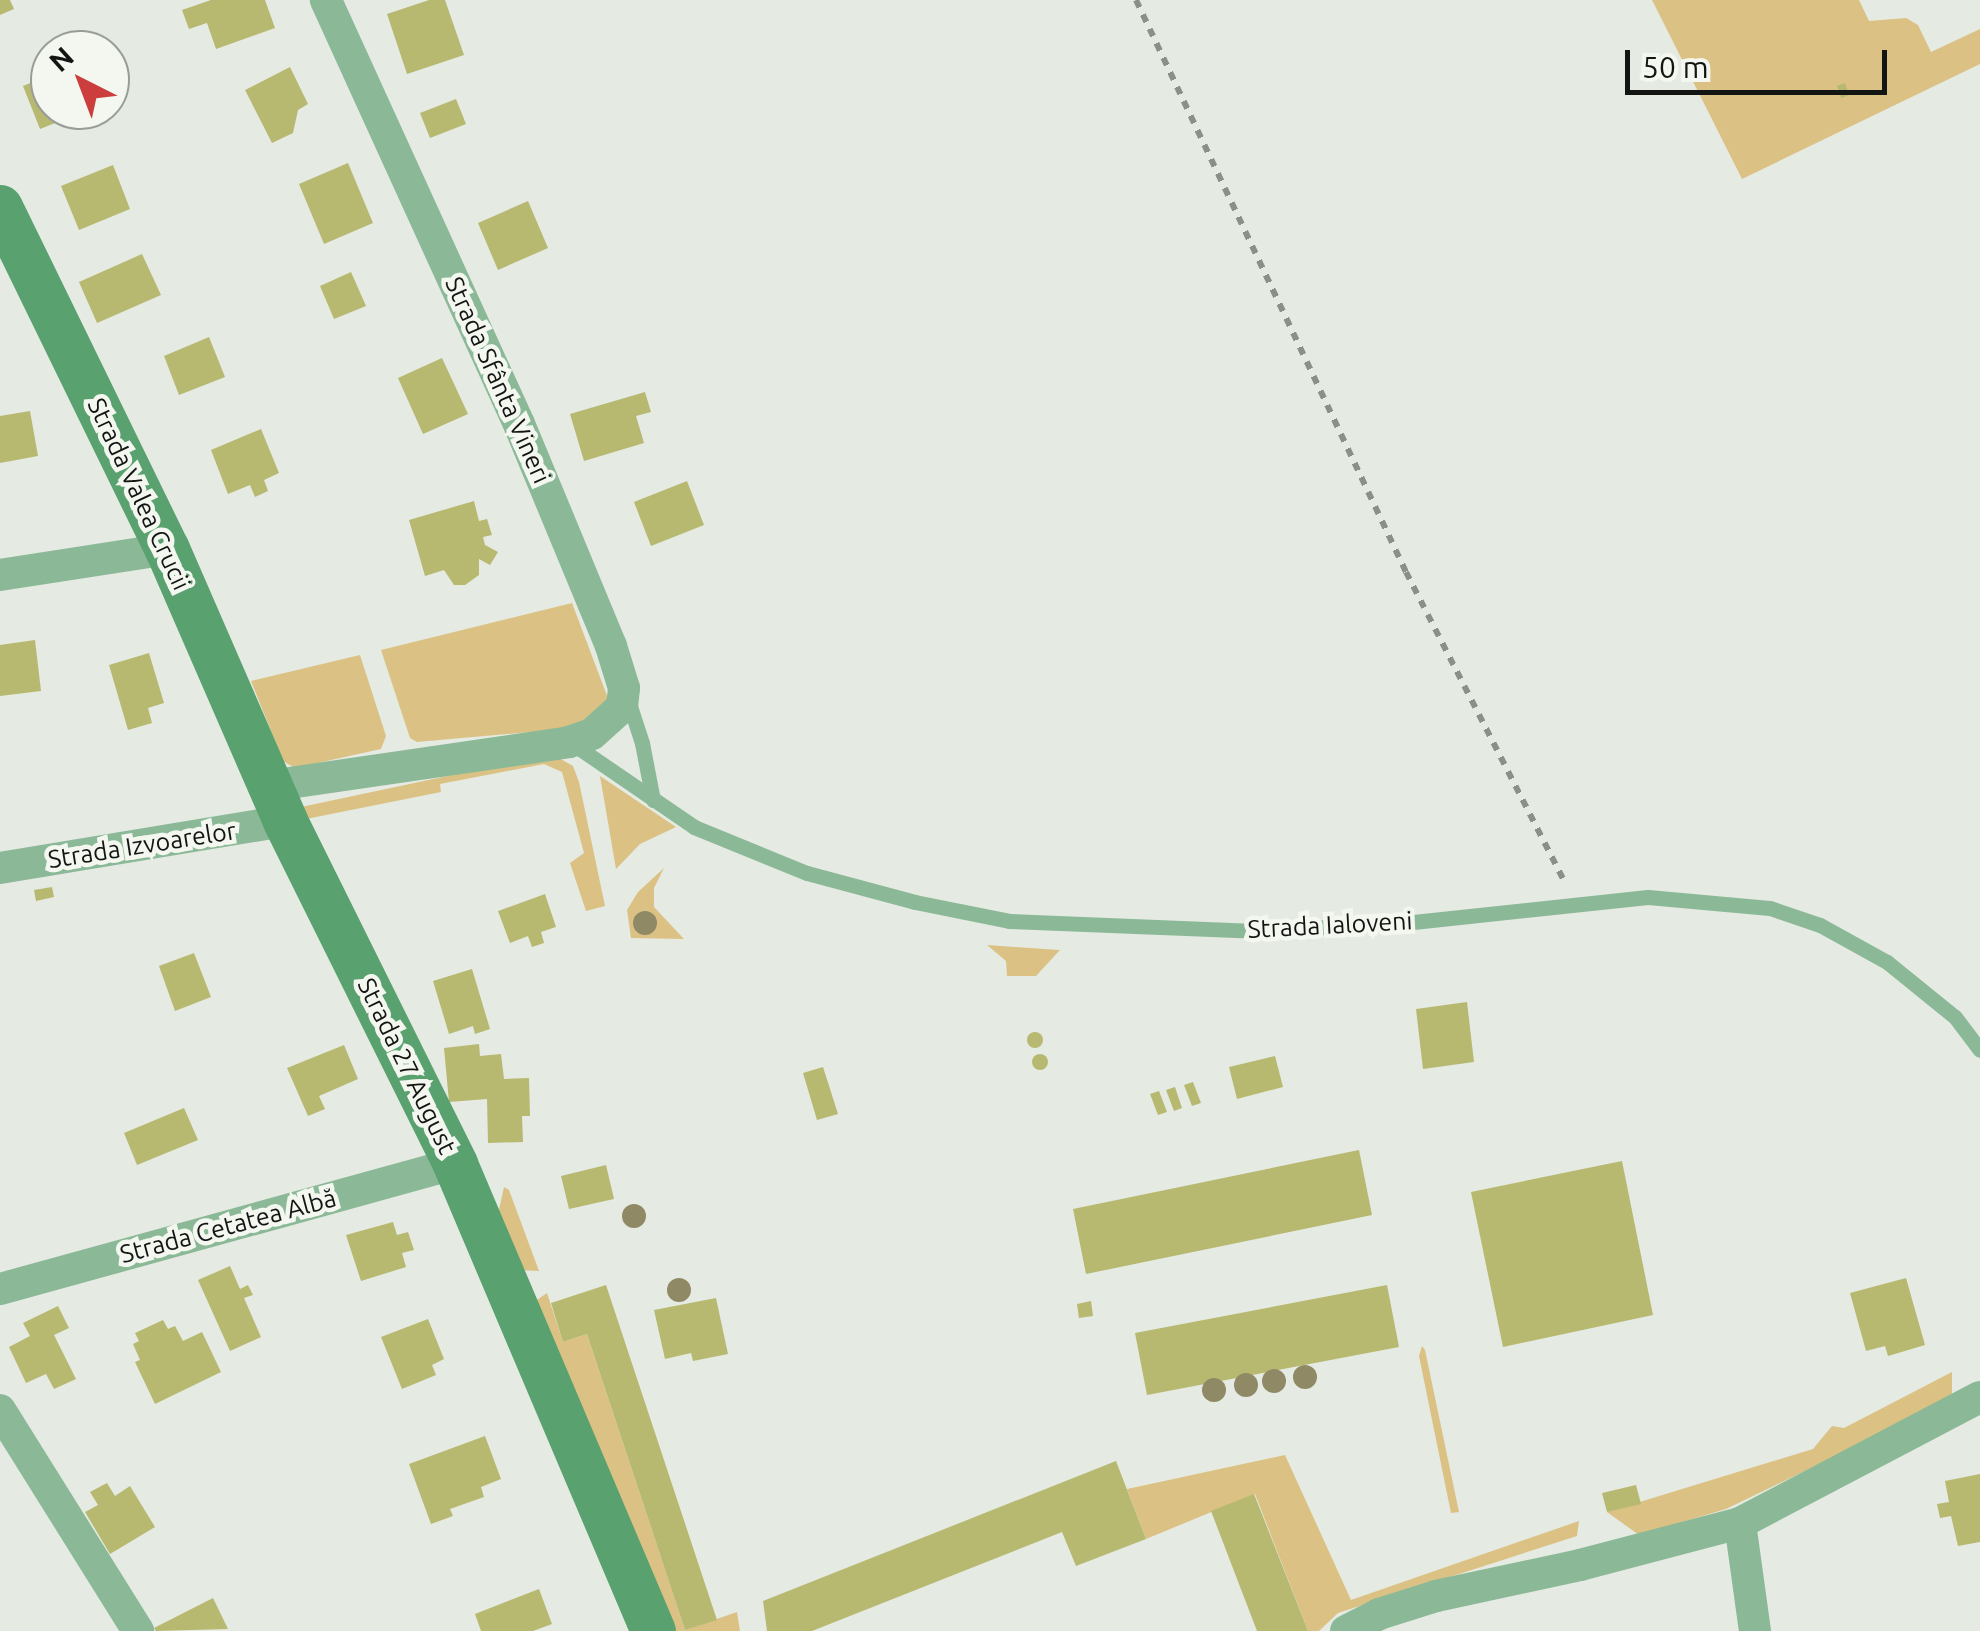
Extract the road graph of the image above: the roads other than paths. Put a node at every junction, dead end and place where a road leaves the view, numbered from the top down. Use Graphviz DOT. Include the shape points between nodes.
graph roads {
  1 [pos="326,0"];
  2 [pos="1,212"];
  3 [pos="167,548"];
  4 [pos="0,575"];
  5 [pos="624,688"];
  6 [pos="569,742"];
  7 [pos="653,800"];
  8 [pos="277,804"];
  9 [pos="0,868"];
  10 [pos="1980,1050"];
  11 [pos="456,1164"];
  12 [pos="0,1289"];
  13 [pos="1980,1397"];
  14 [pos="0,1410"];
  15 [pos="1740,1523"];
  16 [pos="138,1631"];
  17 [pos="653,1631"];
  18 [pos="1346,1631"];
  19 [pos="1754,1631"];
  1 -- 5 [label="street, Strada Sfânta Vineri" via="519,424"];
  2 -- 3 [label="street, Strada Valea Crucii"];
  3 -- 4 [label="street"];
  3 -- 8 [label="street, Strada Valea Crucii"];
  5 -- 6 [label="street" via="616,716"];
  5 -- 7 [label="lane"];
  6 -- 7 [label="lane, Strada Ialoveni"];
  6 -- 8 [label="street"];
  7 -- 10 [label="lane, Strada Ialoveni" via="694,827 807,873 1009,921 1255,931 1648,898 1770,908 1820,925 1887,962 1930,994"];
  8 -- 9 [label="street, Strada Izvoarelor"];
  8 -- 11 [label="street, Strada 27 August"];
  11 -- 12 [label="street, Strada Cetatea Albă"];
  11 -- 17 [label="street, Strada 27 August"];
  13 -- 15 [label="street"];
  14 -- 16 [label="street"];
  15 -- 18 [label="street" via="1436,1596"];
  15 -- 19 [label="street"];
}
